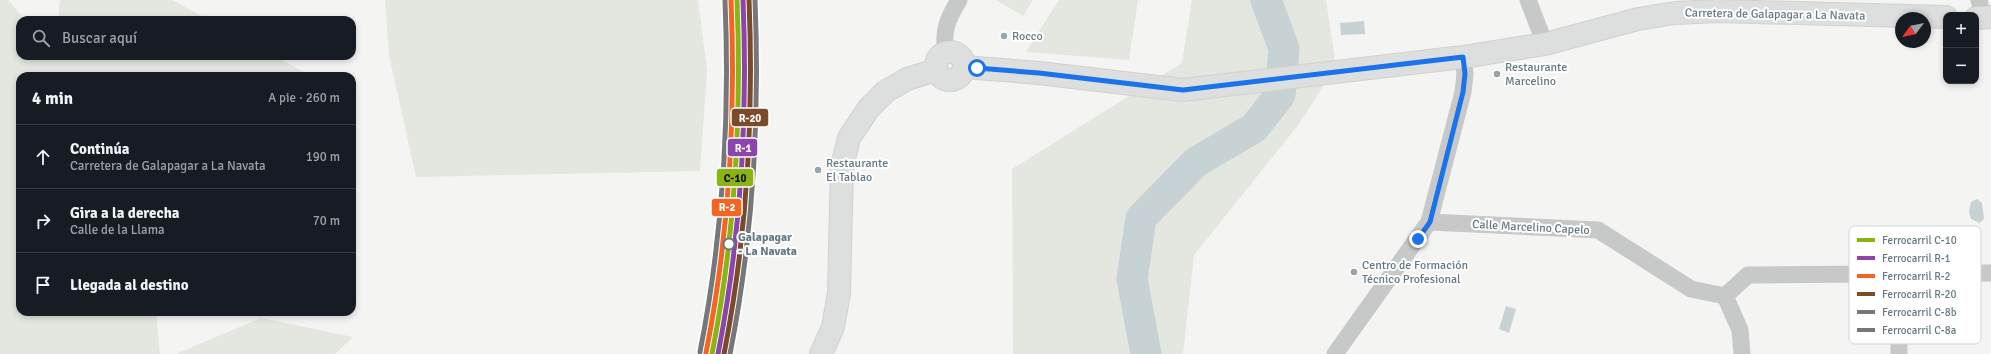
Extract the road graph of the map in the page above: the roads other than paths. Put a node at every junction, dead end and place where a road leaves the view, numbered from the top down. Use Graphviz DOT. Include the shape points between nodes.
graph roads {
  1 [pos="959,0"];
  2 [pos="1528,0"];
  3 [pos="1674,6"];
  4 [pos="1799,7"];
  5 [pos="1943,17"];
  6 [pos="1545,44"];
  7 [pos="1463,57"];
  8 [pos="941,61"];
  9 [pos="1430,222"];
  10 [pos="1981,273"];
  11 [pos="1991,273"];
  12 [pos="1849,274"];
  13 [pos="1725,296"];
  14 [pos="1899,344"];
  15 [pos="821,354"];
  16 [pos="1335,354"];
  17 [pos="1742,354"];
  18 [pos="1899,354"];
  1 -- 8 [label="street" via="948,18"];
  2 -- 6 [label="street"];
  3 -- 4 [label="main road, Carretera de Galapagar a La Navata"];
  3 -- 6 [label="main road, Carretera de Galapagar a La Navata" via="1638,19"];
  4 -- 5 [label="main road, Carretera de Galapagar a La Navata"];
  6 -- 7 [label="main road, Carretera de Galapagar a La Navata"];
  7 -- 8 [label="main road, Carretera de Galapagar a La Navata" via="1183,90 995,68 964,67 958,78 949,81 941,78"];
  7 -- 9 [label="street" via="1463,92"];
  8 -- 15 [label="main road" via="885,92 868,108 849,138 842,166 839,293 833,327"];
  9 -- 13 [label="street, Calle Marcelino Capelo" via="1598,230 1691,289"];
  9 -- 16 [label="street"];
  10 -- 11 [label="street"];
  12 -- 13 [label="street" via="1748,275"];
  13 -- 17 [label="street" via="1740,330"];
  14 -- 18 [label="street"];
}
